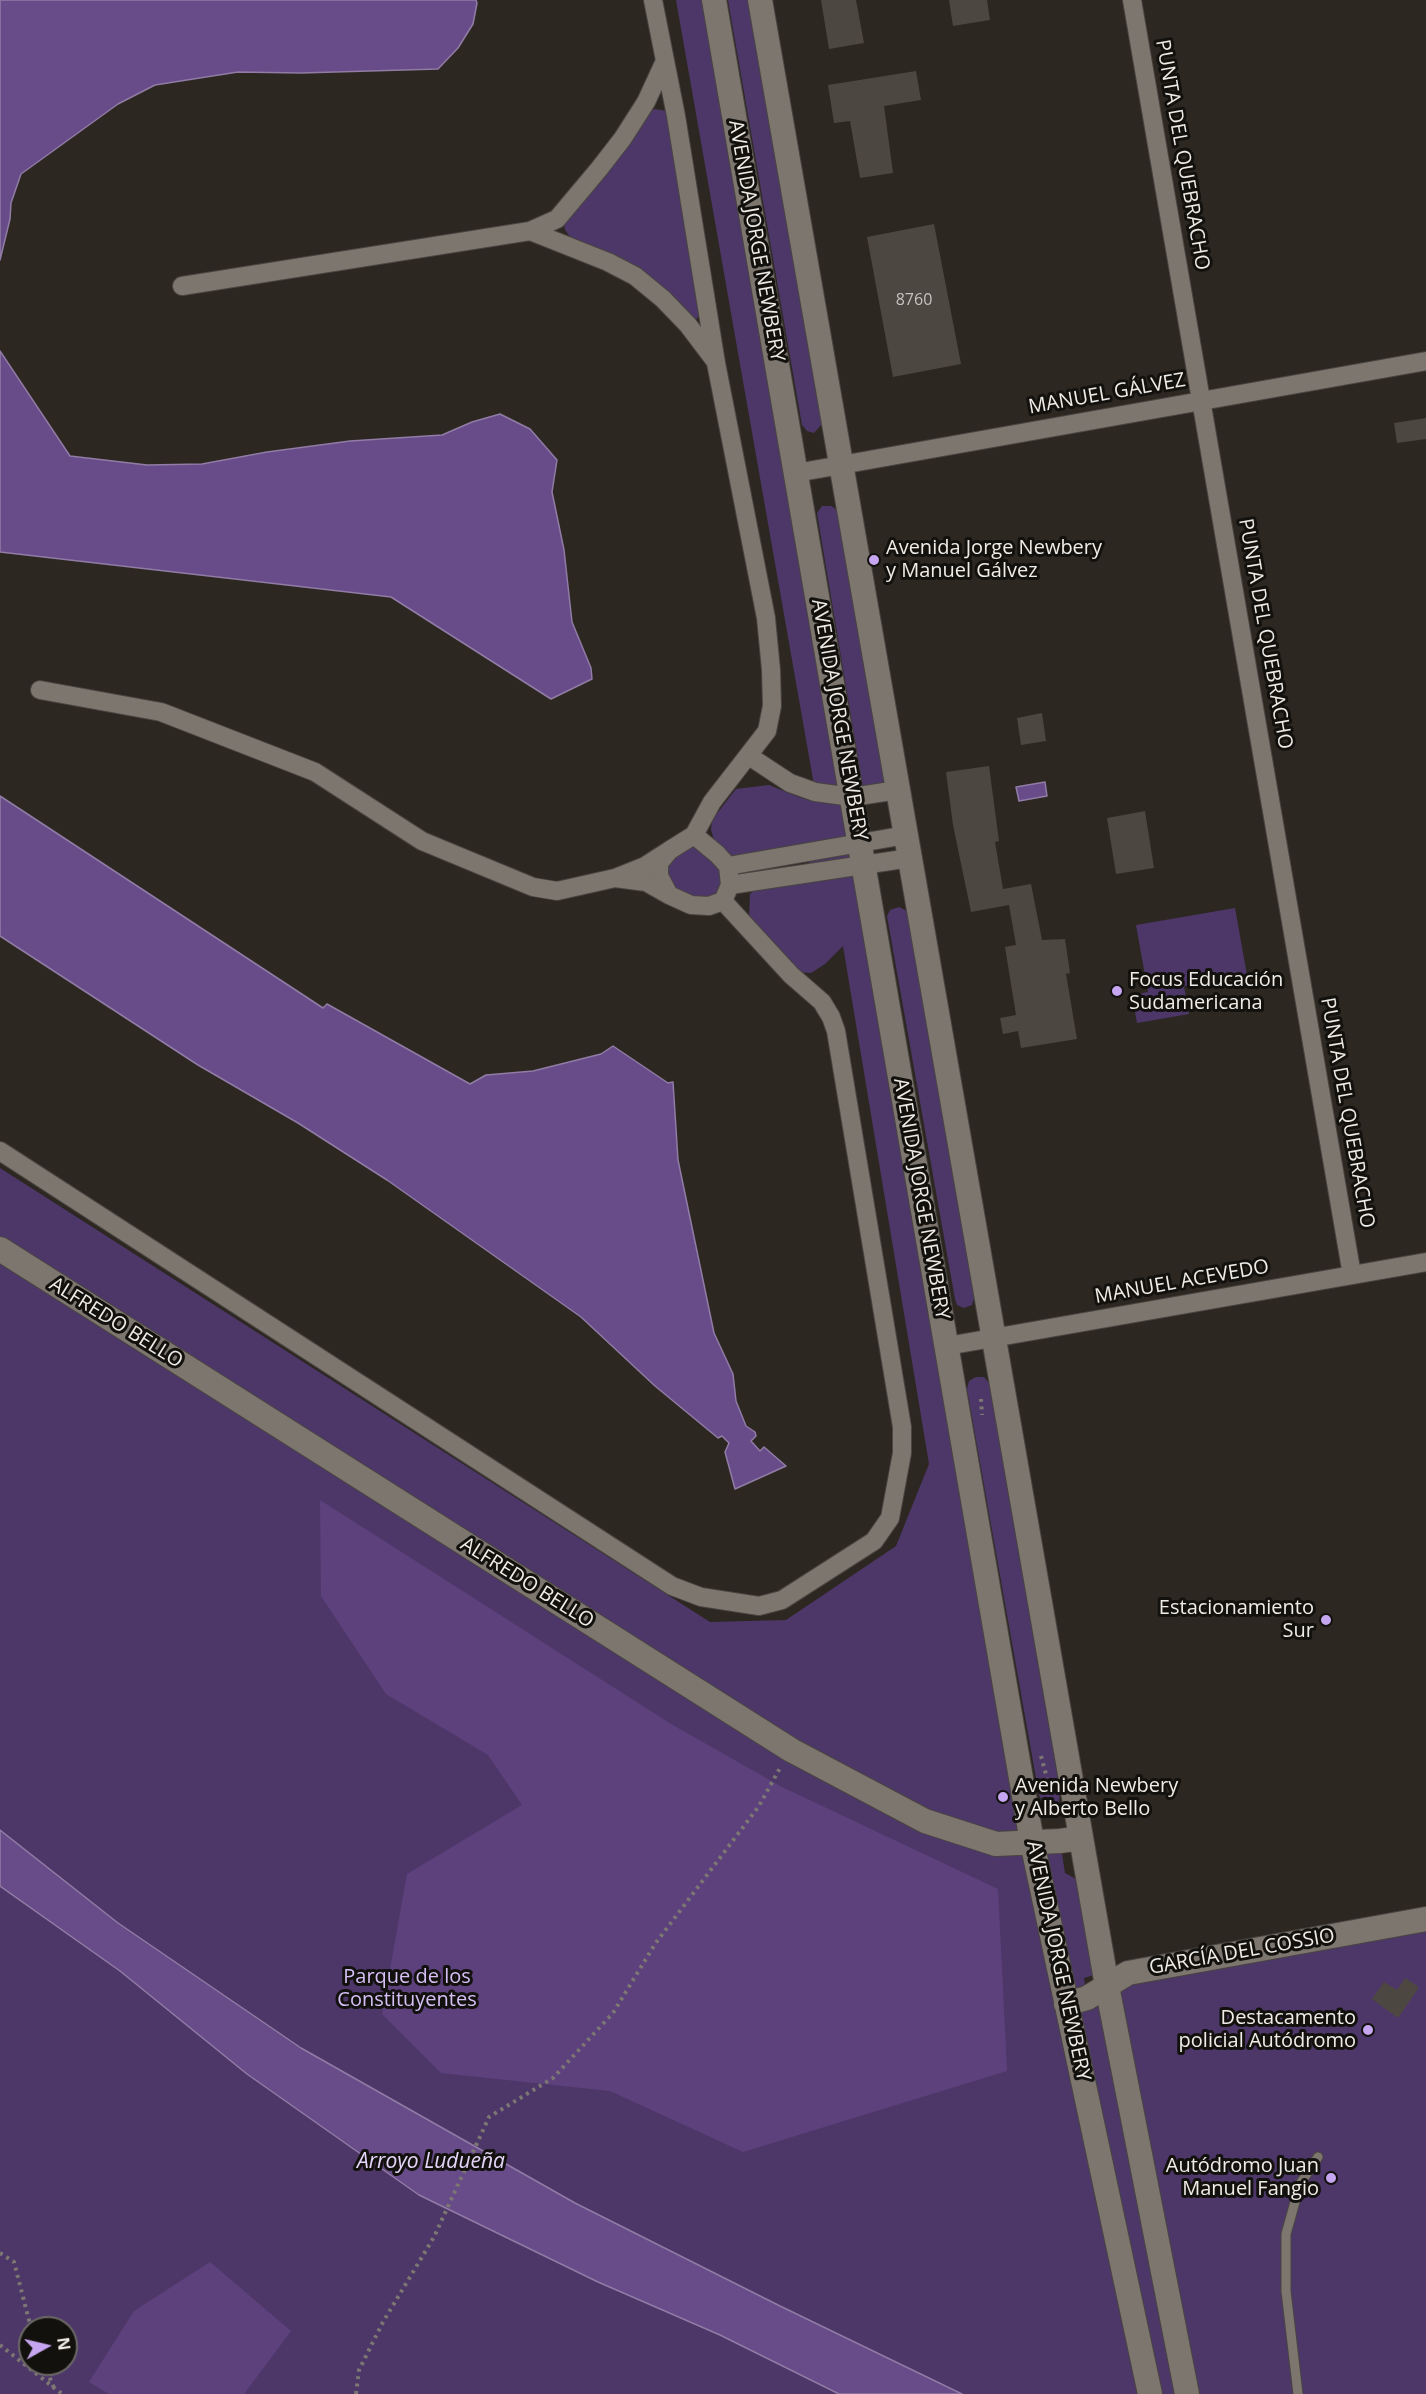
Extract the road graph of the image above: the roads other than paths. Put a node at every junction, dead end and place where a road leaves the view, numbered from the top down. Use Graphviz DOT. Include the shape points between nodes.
graph roads {
  1 [pos="653,0"];
  2 [pos="714,0"];
  3 [pos="760,0"];
  4 [pos="1132,0"];
  5 [pos="664,63"];
  6 [pos="530,231"];
  7 [pos="183,286"];
  8 [pos="1426,361"];
  9 [pos="717,363"];
  10 [pos="1201,399"];
  11 [pos="841,464"];
  12 [pos="796,472"];
  13 [pos="40,690"];
  14 [pos="749,756"];
  15 [pos="898,790"];
  16 [pos="852,797"];
  17 [pos="694,835"];
  18 [pos="908,846"];
  19 [pos="670,850"];
  20 [pos="862,854"];
  21 [pos="728,866"];
  22 [pos="615,878"];
  23 [pos="726,893"];
  24 [pos="669,895"];
  25 [pos="0,1151"];
  26 [pos="0,1249"];
  27 [pos="1426,1262"];
  28 [pos="1352,1275"];
  29 [pos="994,1338"];
  30 [pos="947,1346"];
  31 [pos="1081,1838"];
  32 [pos="1032,1842"];
  33 [pos="1426,1919"];
  34 [pos="1107,1986"];
  35 [pos="1066,2004"];
  36 [pos="1318,2157"];
  37 [pos="1150,2394"];
  38 [pos="1187,2394"];
  39 [pos="1298,2394"];
  1 -- 5 [label="street"];
  2 -- 12 [label="main road, AVENIDA JORGE NEWBERY"];
  3 -- 11 [label="main road"];
  4 -- 10 [label="street, PUNTA DEL QUEBRACHO"];
  5 -- 6 [label="street" via="646,102 605,161 557,219"];
  5 -- 9 [label="street"];
  6 -- 7 [label="street"];
  6 -- 9 [label="street" via="635,276 663,299"];
  8 -- 10 [label="street, MANUEL GÁLVEZ"];
  9 -- 14 [label="street" via="766,618 771,670 772,706 766,731"];
  10 -- 11 [label="street, MANUEL GÁLVEZ"];
  10 -- 28 [label="street, PUNTA DEL QUEBRACHO"];
  11 -- 12 [label="street, MANUEL GÁLVEZ"];
  11 -- 15 [label="main road"];
  12 -- 16 [label="main road, AVENIDA JORGE NEWBERY"];
  13 -- 22 [label="street" via="161,712 315,772 422,841 533,887 557,891"];
  14 -- 16 [label="street" via="790,783 815,792"];
  14 -- 17 [label="street" via="712,802"];
  15 -- 16 [label="street"];
  15 -- 18 [label="main road"];
  16 -- 20 [label="main road, AVENIDA JORGE NEWBERY"];
  17 -- 19 [label="street"];
  17 -- 21 [label="street"];
  18 -- 20 [label="street"];
  18 -- 29 [label="main road"];
  19 -- 22 [label="street"];
  19 -- 24 [label="street" via="659,863 659,876"];
  20 -- 21 [label="street"];
  20 -- 23 [label="street"];
  20 -- 30 [label="main road, AVENIDA JORGE NEWBERY"];
  21 -- 23 [label="street"];
  22 -- 24 [label="street" via="646,882"];
  23 -- 24 [label="street" via="710,906 691,905"];
  23 -- 25 [label="street" via="791,975 822,1002 836,1031 902,1427 902,1453 890,1518 874,1541 782,1600 759,1606 701,1597 672,1586"];
  26 -- 32 [label="main road, ALFREDO BELLO" via="790,1750 925,1821 996,1844"];
  27 -- 28 [label="street, MANUEL ACEVEDO"];
  28 -- 29 [label="street, MANUEL ACEVEDO"];
  29 -- 30 [label="street, MANUEL ACEVEDO"];
  29 -- 31 [label="main road"];
  30 -- 32 [label="main road, AVENIDA JORGE NEWBERY"];
  31 -- 32 [label="main road, ALFREDO BELLO"];
  31 -- 34 [label="main road"];
  32 -- 35 [label="main road, AVENIDA JORGE NEWBERY"];
  33 -- 34 [label="main road, GARCÍA DEL COSSIO" via="1128,1973"];
  34 -- 35 [label="main road, GARCÍA DEL COSSIO"];
  34 -- 38 [label="main road"];
  35 -- 37 [label="main road, AVENIDA JORGE NEWBERY"];
  36 -- 39 [label="lane" via="1300,2184 1286,2234 1286,2291"];
}
